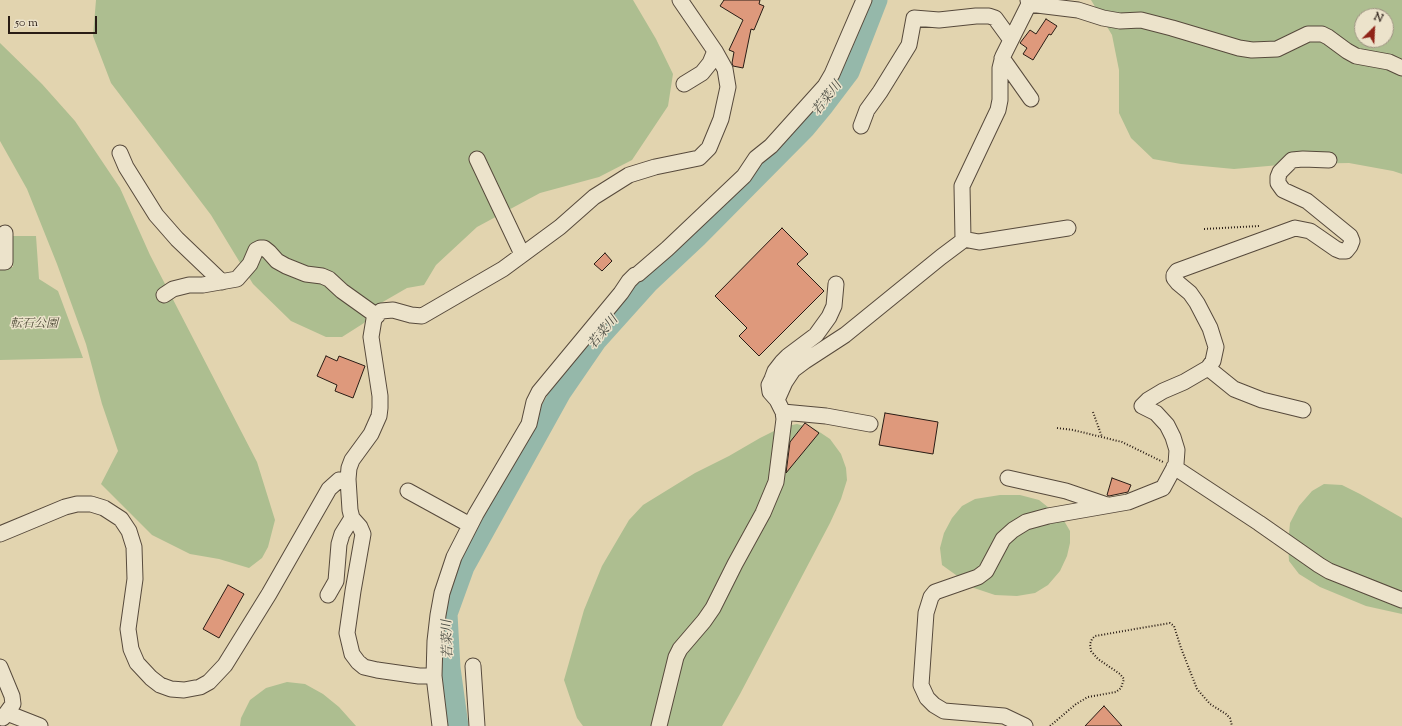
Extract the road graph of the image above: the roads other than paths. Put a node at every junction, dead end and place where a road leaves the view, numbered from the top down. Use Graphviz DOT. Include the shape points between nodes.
graph roads {
  1 [pos="680,0"];
  2 [pos="864,0"];
  3 [pos="1028,2"];
  4 [pos="1011,40"];
  5 [pos="715,51"];
  6 [pos="1002,58"];
  7 [pos="1402,68"];
  8 [pos="684,84"];
  9 [pos="1031,99"];
  10 [pos="861,126"];
  11 [pos="120,153"];
  12 [pos="477,159"];
  13 [pos="1329,160"];
  14 [pos="1068,228"];
  15 [pos="5,234"];
  16 [pos="963,239"];
  17 [pos="522,254"];
  18 [pos="0,262"];
  19 [pos="222,282"];
  20 [pos="836,284"];
  21 [pos="164,296"];
  22 [pos="377,316"];
  23 [pos="1208,368"];
  24 [pos="780,406"];
  25 [pos="1303,410"];
  26 [pos="870,424"];
  27 [pos="1174,468"];
  28 [pos="1008,478"];
  29 [pos="348,479"];
  30 [pos="408,491"];
  31 [pos="1109,506"];
  32 [pos="352,518"];
  33 [pos="470,525"];
  34 [pos="0,534"];
  35 [pos="328,595"];
  36 [pos="1402,600"];
  37 [pos="473,666"];
  38 [pos="0,667"];
  39 [pos="434,676"];
  40 [pos="3,718"];
  41 [pos="40,726"];
  42 [pos="440,726"];
  43 [pos="477,726"];
  44 [pos="659,726"];
  45 [pos="1025,726"];
  1 -- 5 [label="street"];
  2 -- 33 [label="street" via="825,86 771,146 756,158 744,176 667,250 629,281 539,392 529,424"];
  3 -- 4 [label="street"];
  3 -- 7 [label="street" via="1078,10 1120,21 1141,20 1252,50 1277,49 1314,33 1328,37 1340,48 1356,56 1389,62"];
  4 -- 6 [label="street"];
  4 -- 10 [label="street" via="995,18 989,16 939,20 914,18 909,45 867,110"];
  5 -- 8 [label="street" via="702,73"];
  5 -- 17 [label="street" via="725,69 728,87 721,118 709,148 699,158 629,175 594,197 560,227"];
  6 -- 9 [label="street"];
  6 -- 16 [label="street" via="998,110 962,186"];
  11 -- 19 [label="street" via="156,214 177,239"];
  12 -- 17 [label="street"];
  13 -- 23 [label="street" via="1292,160 1280,172 1278,183 1283,190 1307,200 1350,236 1352,241 1346,251 1336,249 1310,231 1295,228 1177,271 1174,275 1197,303 1210,328 1216,347 1213,361"];
  14 -- 16 [label="street" via="979,242"];
  15 -- 18 [label="street" via="5,262"];
  16 -- 24 [label="street" via="845,335 793,370 785,382"];
  17 -- 22 [label="street" via="503,269 422,316 393,310 381,311"];
  19 -- 21 [label="street" via="176,288"];
  19 -- 22 [label="street" via="237,279 250,264 256,250 264,248 286,266 329,279"];
  20 -- 24 [label="street" via="834,306 829,317 816,334 788,356 775,371 769,385 770,392"];
  22 -- 29 [label="street" via="371,337 380,396 379,416 372,434 352,460"];
  23 -- 25 [label="street" via="1234,390"];
  23 -- 27 [label="street" via="1163,391 1142,406 1156,413 1167,425 1177,450"];
  24 -- 26 [label="street"];
  24 -- 44 [label="street" via="784,419 776,482 763,514 713,608 676,657"];
  27 -- 31 [label="street" via="1163,488 1128,502"];
  27 -- 36 [label="street" via="1329,571"];
  28 -- 31 [label="street" via="1066,491"];
  29 -- 32 [label="street"];
  29 -- 34 [label="street" via="338,480 329,489 226,666 209,682 200,687 184,690 160,685 137,663 131,649 128,629 135,579 134,547 129,531 121,519 104,508 92,504 77,504"];
  30 -- 33 [label="street"];
  31 -- 45 [label="street" via="1026,522 1003,539 986,571 978,577 935,592 928,603 921,685 927,698 944,711 1004,716"];
  32 -- 35 [label="street" via="342,534 336,581"];
  32 -- 39 [label="street" via="363,534 347,633 352,654 364,666 377,670"];
  33 -- 39 [label="street" via="454,557 442,593 435,641"];
  37 -- 43 [label="street"];
  38 -- 40 [label="street" via="13,704"];
  39 -- 42 [label="street"];
  40 -- 41 [label="street"];
}
